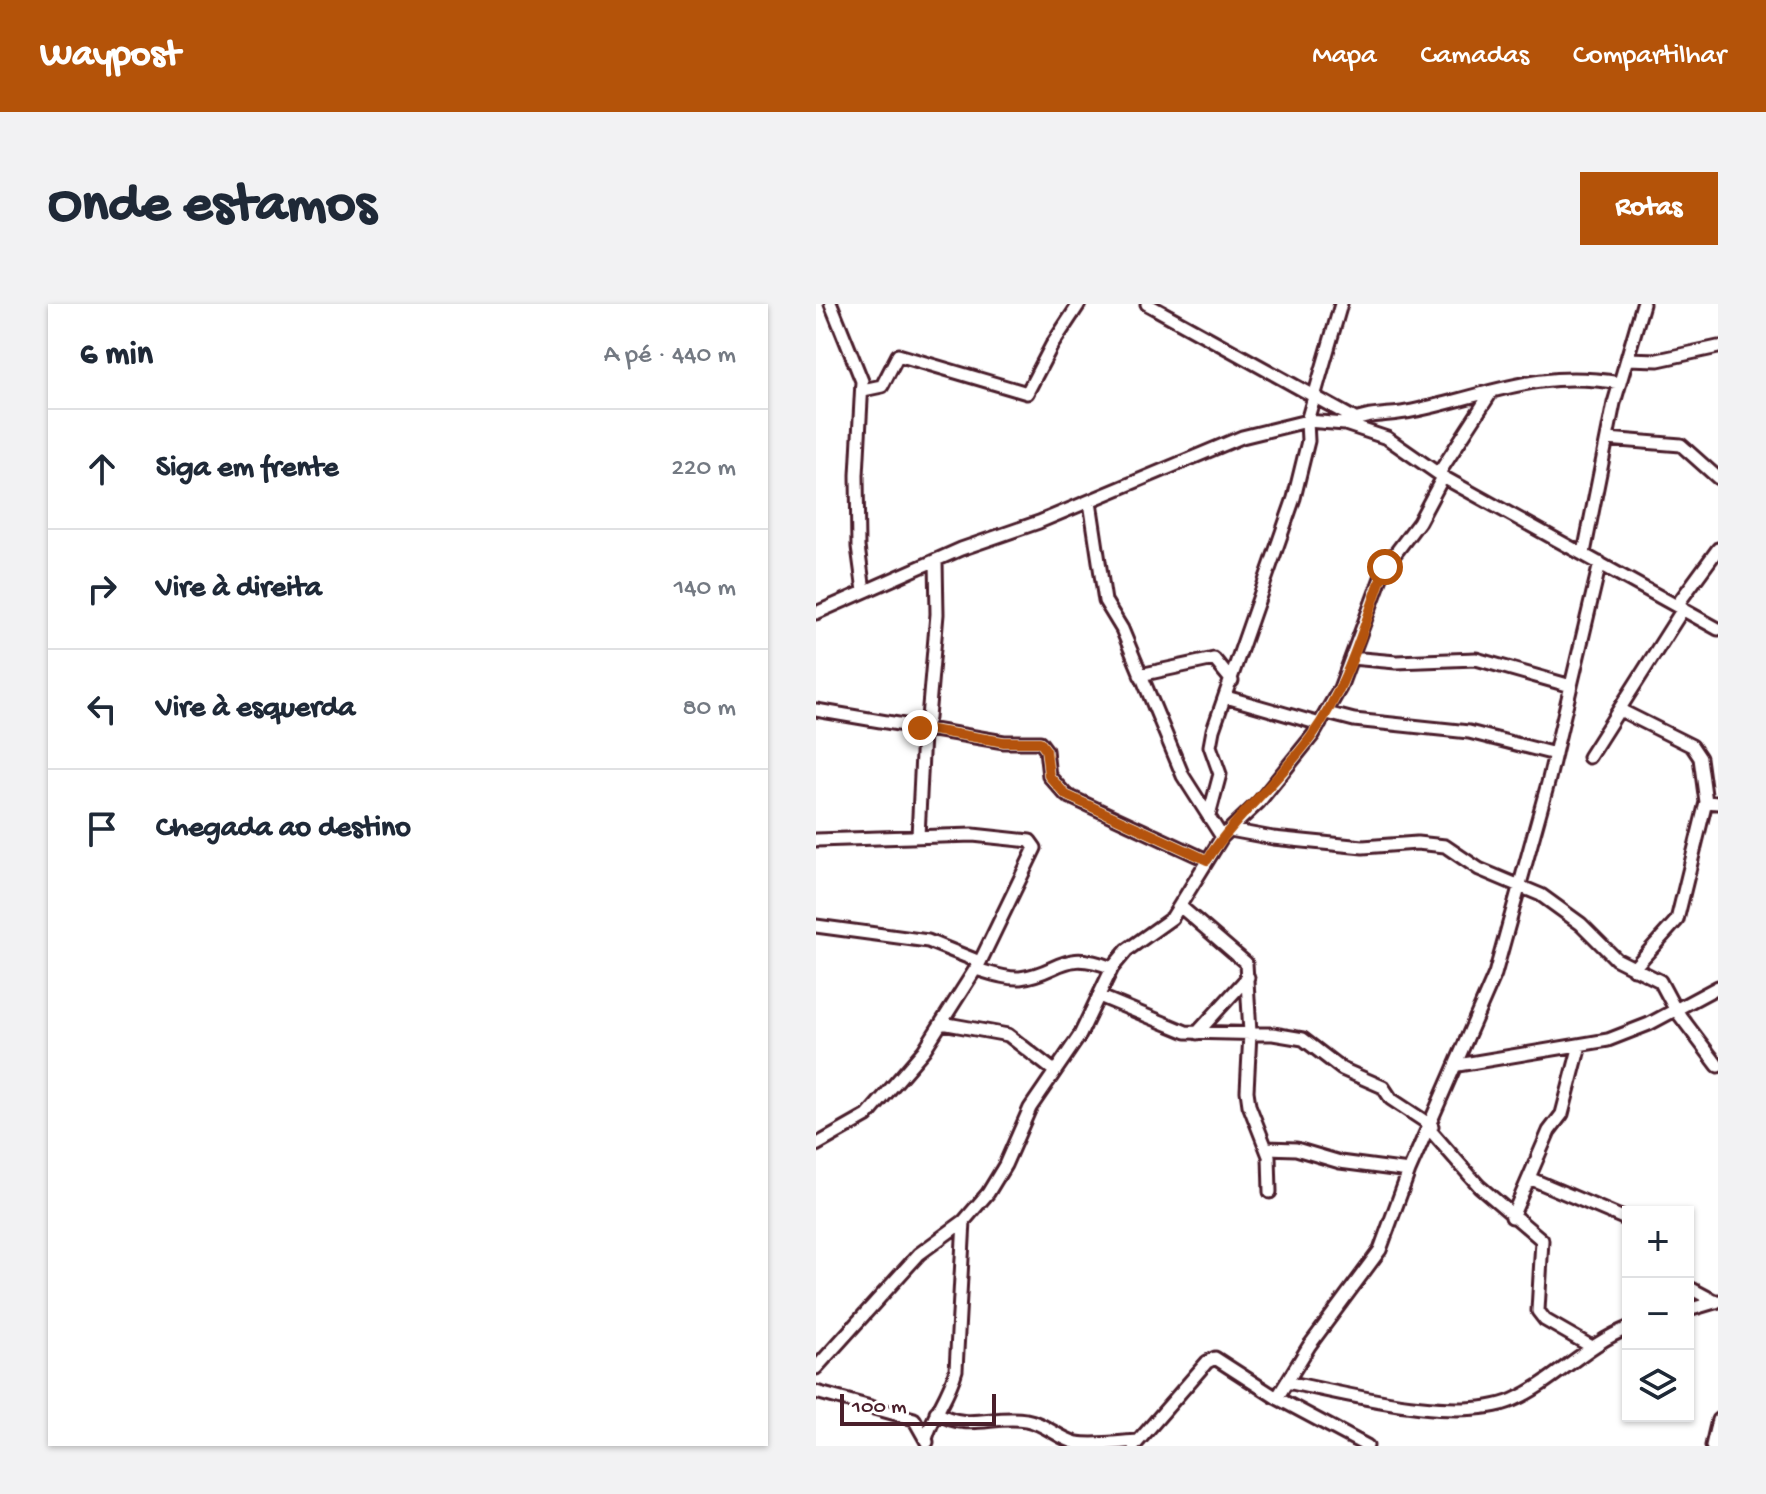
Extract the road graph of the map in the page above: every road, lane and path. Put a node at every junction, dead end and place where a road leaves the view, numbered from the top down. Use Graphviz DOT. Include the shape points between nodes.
graph roads {
  1 [pos="831,304"];
  2 [pos="1079,304"];
  3 [pos="1147,304"];
  4 [pos="1341,304"];
  5 [pos="1643,304"];
  6 [pos="1718,347"];
  7 [pos="1627,359"];
  8 [pos="1620,383"];
  9 [pos="863,390"];
  10 [pos="1492,391"];
  11 [pos="1316,395"];
  12 [pos="1307,421"];
  13 [pos="1350,421"];
  14 [pos="1607,439"];
  15 [pos="1441,475"];
  16 [pos="1718,478"];
  17 [pos="1090,502"];
  18 [pos="1718,549"];
  19 [pos="1584,553"];
  20 [pos="936,561"];
  21 [pos="1600,563"];
  22 [pos="864,591"];
  23 [pos="1680,607"];
  24 [pos="816,613"];
  25 [pos="1718,629"];
  26 [pos="1351,658"];
  27 [pos="1140,675"];
  28 [pos="1232,681"];
  29 [pos="1571,686"];
  30 [pos="1226,697"];
  31 [pos="816,710"];
  32 [pos="1620,710"];
  33 [pos="1327,713"];
  34 [pos="1320,724"];
  35 [pos="924,729"];
  36 [pos="1555,754"];
  37 [pos="1589,757"];
  38 [pos="1712,802"];
  39 [pos="1209,815"];
  40 [pos="1226,834"];
  41 [pos="918,836"];
  42 [pos="816,840"];
  43 [pos="1207,860"];
  44 [pos="1521,886"];
  45 [pos="1181,907"];
  46 [pos="816,926"];
  47 [pos="978,966"];
  48 [pos="1112,968"];
  49 [pos="1633,969"];
  50 [pos="1249,976"];
  51 [pos="1718,987"];
  52 [pos="1099,996"];
  53 [pos="1675,1009"];
  54 [pos="942,1023"];
  55 [pos="1197,1033"];
  56 [pos="1250,1033"];
  57 [pos="1580,1045"];
  58 [pos="1458,1065"];
  59 [pos="1718,1066"];
  60 [pos="1053,1070"];
  61 [pos="1431,1128"];
  62 [pos="816,1145"];
  63 [pos="1267,1148"];
  64 [pos="1409,1171"];
  65 [pos="1529,1178"];
  66 [pos="1270,1192"];
  67 [pos="1512,1217"];
  68 [pos="1622,1217"];
  69 [pos="964,1221"];
  70 [pos="1694,1290"];
  71 [pos="1717,1302"];
  72 [pos="1694,1308"];
  73 [pos="1622,1331"];
  74 [pos="1592,1347"];
  75 [pos="816,1368"];
  76 [pos="1287,1382"];
  77 [pos="816,1392"];
  78 [pos="1277,1398"];
  79 [pos="935,1413"];
  80 [pos="914,1419"];
  81 [pos="1718,1420"];
  82 [pos="927,1443"];
  83 [pos="1136,1444"];
  84 [pos="1367,1446"];
  85 [pos="1712,1446"];
  1 -- 9 [label="street"];
  2 -- 9 [label="street" via="1027,393 898,355 882,386"];
  3 -- 11 [label="street"];
  4 -- 11 [label="street"];
  5 -- 7 [label="street"];
  6 -- 7 [label="street" via="1658,360"];
  7 -- 8 [label="street"];
  8 -- 10 [label="street" via="1555,377"];
  8 -- 14 [label="street"];
  9 -- 22 [label="street" via="857,475"];
  10 -- 13 [label="street"];
  10 -- 15 [label="street"];
  11 -- 12 [label="street"];
  11 -- 13 [label="street"];
  12 -- 13 [label="street"];
  12 -- 17 [label="street" via="1242,437"];
  12 -- 28 [label="street" via="1300,476"];
  13 -- 15 [label="street" via="1387,438"];
  14 -- 16 [label="street" via="1681,445"];
  14 -- 19 [label="street"];
  15 -- 19 [label="street"];
  15 -- 26 [label="street" via="1419,522 1385,567"];
  17 -- 20 [label="street"];
  17 -- 27 [label="street" via="1102,592"];
  18 -- 23 [label="street"];
  19 -- 21 [label="street"];
  20 -- 22 [label="street"];
  20 -- 35 [label="street" via="937,614"];
  21 -- 23 [label="street"];
  21 -- 29 [label="street"];
  22 -- 24 [label="street"];
  23 -- 25 [label="street"];
  23 -- 32 [label="street"];
  26 -- 29 [label="street" via="1476,659"];
  26 -- 33 [label="street"];
  27 -- 28 [label="street" via="1214,659"];
  27 -- 39 [label="street" via="1178,765"];
  28 -- 30 [label="street"];
  29 -- 36 [label="street"];
  30 -- 34 [label="street"];
  30 -- 39 [label="street" via="1210,743 1220,774"];
  31 -- 35 [label="street"];
  32 -- 37 [label="street"];
  32 -- 38 [label="street" via="1692,746"];
  33 -- 34 [label="street"];
  33 -- 36 [label="street" via="1469,732"];
  34 -- 40 [label="street" via="1280,777"];
  35 -- 41 [label="street"];
  35 -- 43 [label="street" via="1004,742 1040,742 1049,776 1066,795"];
  36 -- 44 [label="street"];
  38 -- 49 [label="street" via="1677,920"];
  39 -- 40 [label="street"];
  40 -- 43 [label="street"];
  40 -- 44 [label="street" via="1363,847 1436,843"];
  41 -- 42 [label="street"];
  41 -- 47 [label="street" via="1034,842"];
  43 -- 45 [label="street"];
  44 -- 49 [label="street" via="1561,909"];
  44 -- 58 [label="street" via="1495,974"];
  45 -- 48 [label="street"];
  45 -- 50 [label="street" via="1246,963"];
  46 -- 47 [label="street" via="928,941"];
  47 -- 48 [label="street" via="1022,978 1052,965 1084,960"];
  47 -- 54 [label="street"];
  48 -- 52 [label="street"];
  49 -- 53 [label="street" via="1660,981"];
  50 -- 55 [label="street"];
  50 -- 56 [label="street"];
  51 -- 53 [label="street"];
  52 -- 55 [label="street"];
  52 -- 60 [label="street" via="1080,1035"];
  53 -- 57 [label="street" via="1608,1040"];
  53 -- 59 [label="street"];
  54 -- 60 [label="street" via="1008,1035"];
  54 -- 62 [label="street" via="867,1116"];
  55 -- 56 [label="street"];
  56 -- 61 [label="street" via="1310,1042 1335,1065 1383,1087"];
  56 -- 63 [label="street" via="1249,1105"];
  57 -- 58 [label="street"];
  57 -- 65 [label="street" via="1562,1114"];
  58 -- 61 [label="street"];
  60 -- 69 [label="street" via="1005,1165"];
  61 -- 64 [label="street"];
  61 -- 67 [label="street"];
  63 -- 64 [label="street"];
  63 -- 66 [label="street"];
  64 -- 76 [label="street" via="1380,1250"];
  65 -- 67 [label="street"];
  65 -- 68 [label="street"];
  67 -- 74 [label="street" via="1542,1240 1542,1316"];
  69 -- 75 [label="street" via="919,1254"];
  69 -- 79 [label="street" via="958,1357 949,1392"];
  70 -- 71 [label="street"];
  71 -- 72 [label="street"];
  73 -- 74 [label="street"];
  74 -- 76 [label="street" via="1512,1400 1477,1408 1401,1404"];
  76 -- 78 [label="street"];
  77 -- 80 [label="street"];
  78 -- 83 [label="street" via="1211,1359"];
  78 -- 84 [label="street"];
  79 -- 80 [label="street"];
  79 -- 82 [label="street"];
  79 -- 83 [label="street" via="971,1424 1028,1420 1077,1443"];
  80 -- 82 [label="street"];
  81 -- 85 [label="street"];
}
